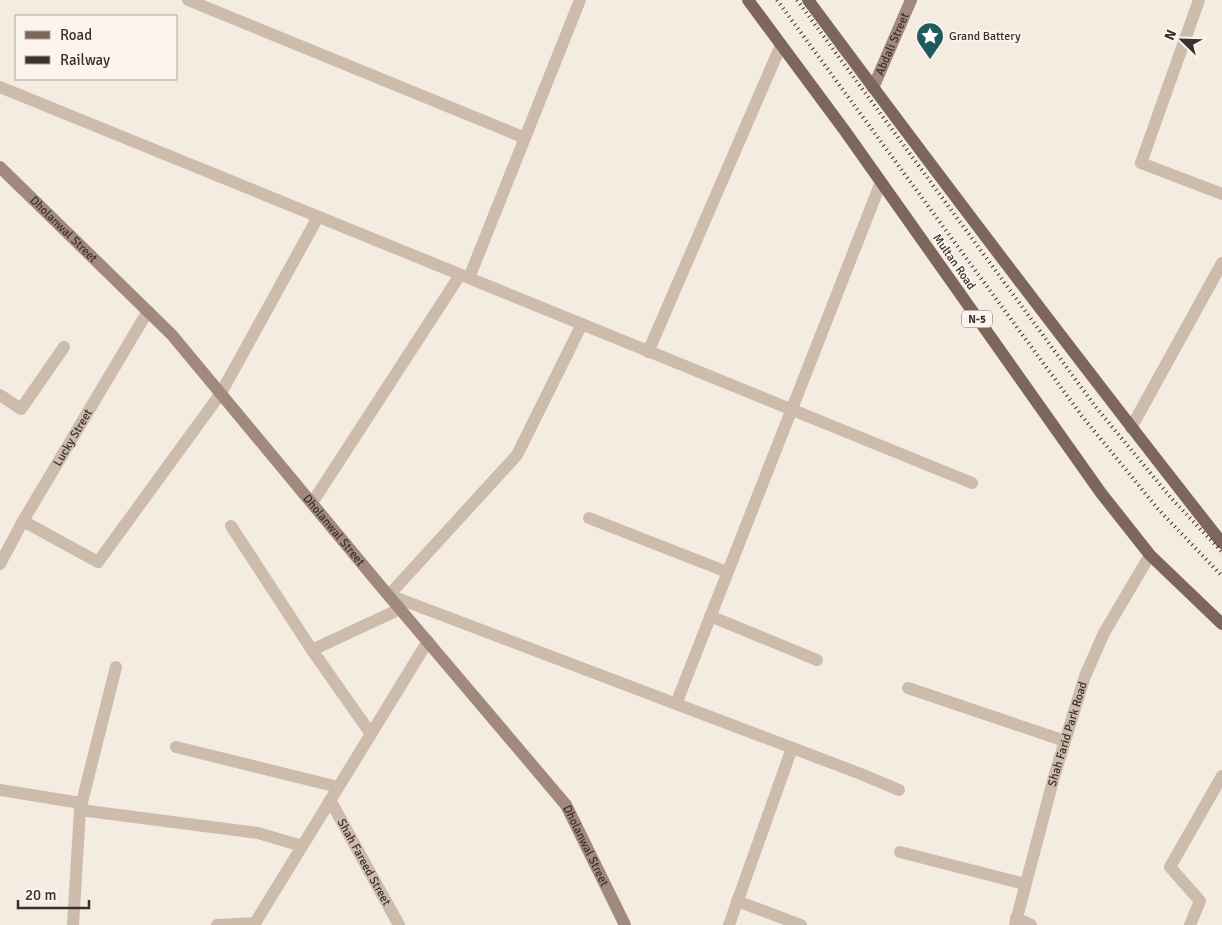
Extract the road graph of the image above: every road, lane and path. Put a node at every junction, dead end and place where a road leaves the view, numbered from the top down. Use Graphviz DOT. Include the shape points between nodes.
graph roads {
  1 [pos="188,0"];
  2 [pos="580,0"];
  3 [pos="748,0"];
  4 [pos="808,0"];
  5 [pos="911,0"];
  6 [pos="1199,0"];
  7 [pos="781,45"];
  8 [pos="0,87"];
  9 [pos="873,88"];
  10 [pos="525,138"];
  11 [pos="0,167"];
  12 [pos="881,182"];
  13 [pos="1222,194"];
  14 [pos="318,217"];
  15 [pos="1222,264"];
  16 [pos="465,276"];
  17 [pos="148,311"];
  18 [pos="582,324"];
  19 [pos="64,348"];
  20 [pos="648,352"];
  21 [pos="221,393"];
  22 [pos="0,395"];
  23 [pos="791,410"];
  24 [pos="1131,428"];
  25 [pos="972,483"];
  26 [pos="312,502"];
  27 [pos="589,518"];
  28 [pos="23,521"];
  29 [pos="231,526"];
  30 [pos="1222,543"];
  31 [pos="1150,555"];
  32 [pos="0,564"];
  33 [pos="727,572"];
  34 [pos="389,595"];
  35 [pos="400,609"];
  36 [pos="710,616"];
  37 [pos="1222,624"];
  38 [pos="428,641"];
  39 [pos="312,650"];
  40 [pos="817,660"];
  41 [pos="116,667"];
  42 [pos="908,688"];
  43 [pos="676,704"];
  44 [pos="371,734"];
  45 [pos="1065,741"];
  46 [pos="176,747"];
  47 [pos="792,748"];
  48 [pos="1222,776"];
  49 [pos="338,787"];
  50 [pos="0,790"];
  51 [pos="899,790"];
  52 [pos="330,800"];
  53 [pos="80,806"];
  54 [pos="302,846"];
  55 [pos="900,852"];
  56 [pos="1025,884"];
  57 [pos="737,901"];
  58 [pos="1016,921"];
  59 [pos="259,924"];
  60 [pos="73,925"];
  61 [pos="217,925"];
  62 [pos="399,925"];
  63 [pos="625,925"];
  64 [pos="729,925"];
  65 [pos="801,925"];
  66 [pos="1031,925"];
  67 [pos="1190,925"];
  1 -- 10 [label="street"];
  2 -- 10 [label="street"];
  3 -- 7 [label="main road, Multan Road / N-5"];
  4 -- 9 [label="main road"];
  5 -- 9 [label="street, Abdali Street"];
  6 -- 13 [label="street" via="1141,163"];
  7 -- 12 [label="main road, Multan Road / N-5"];
  7 -- 20 [label="street"];
  8 -- 14 [label="street"];
  9 -- 24 [label="main road"];
  10 -- 16 [label="street"];
  11 -- 17 [label="street, Dholanwal Street"];
  12 -- 23 [label="street"];
  12 -- 31 [label="main road, Multan Road / N-5" via="1101,493"];
  14 -- 16 [label="street"];
  14 -- 21 [label="street"];
  15 -- 24 [label="street"];
  16 -- 18 [label="street"];
  16 -- 26 [label="street"];
  17 -- 21 [label="street, Dholanwal Street"];
  17 -- 28 [label="street, Lucky Street"];
  18 -- 20 [label="street"];
  18 -- 34 [label="street" via="517,455"];
  19 -- 22 [label="street" via="21,409"];
  20 -- 23 [label="street"];
  21 -- 26 [label="street, Dholanwal Street"];
  21 -- 28 [label="street" via="98,562"];
  23 -- 25 [label="street"];
  23 -- 33 [label="street"];
  24 -- 30 [label="main road"];
  26 -- 34 [label="street, Dholanwal Street"];
  27 -- 33 [label="street"];
  28 -- 32 [label="street, Lucky Street"];
  29 -- 39 [label="street"];
  31 -- 37 [label="main road, Multan Road / N-5"];
  31 -- 45 [label="street, Shah Farid Park Road" via="1104,633 1085,676"];
  33 -- 36 [label="street"];
  34 -- 35 [label="street, Dholanwal Street"];
  34 -- 43 [label="street"];
  35 -- 38 [label="street, Dholanwal Street"];
  35 -- 39 [label="street"];
  36 -- 40 [label="street"];
  36 -- 43 [label="street"];
  38 -- 44 [label="street"];
  38 -- 63 [label="street, Dholanwal Street" via="566,805"];
  39 -- 44 [label="street"];
  41 -- 53 [label="street"];
  42 -- 45 [label="street"];
  43 -- 47 [label="street"];
  44 -- 49 [label="street"];
  45 -- 56 [label="street, Shah Farid Park Road"];
  46 -- 49 [label="street"];
  47 -- 51 [label="street"];
  47 -- 57 [label="street"];
  48 -- 67 [label="street" via="1170,867 1200,901"];
  49 -- 52 [label="street"];
  50 -- 53 [label="street"];
  52 -- 54 [label="street"];
  52 -- 62 [label="street, Shah Fareed Street"];
  53 -- 54 [label="street" via="258,833"];
  53 -- 60 [label="street"];
  54 -- 59 [label="street"];
  55 -- 56 [label="street"];
  56 -- 58 [label="street, Shah Farid Park Road"];
  57 -- 64 [label="street"];
  57 -- 65 [label="street"];
  58 -- 66 [label="street"];
  59 -- 61 [label="street"];
}
